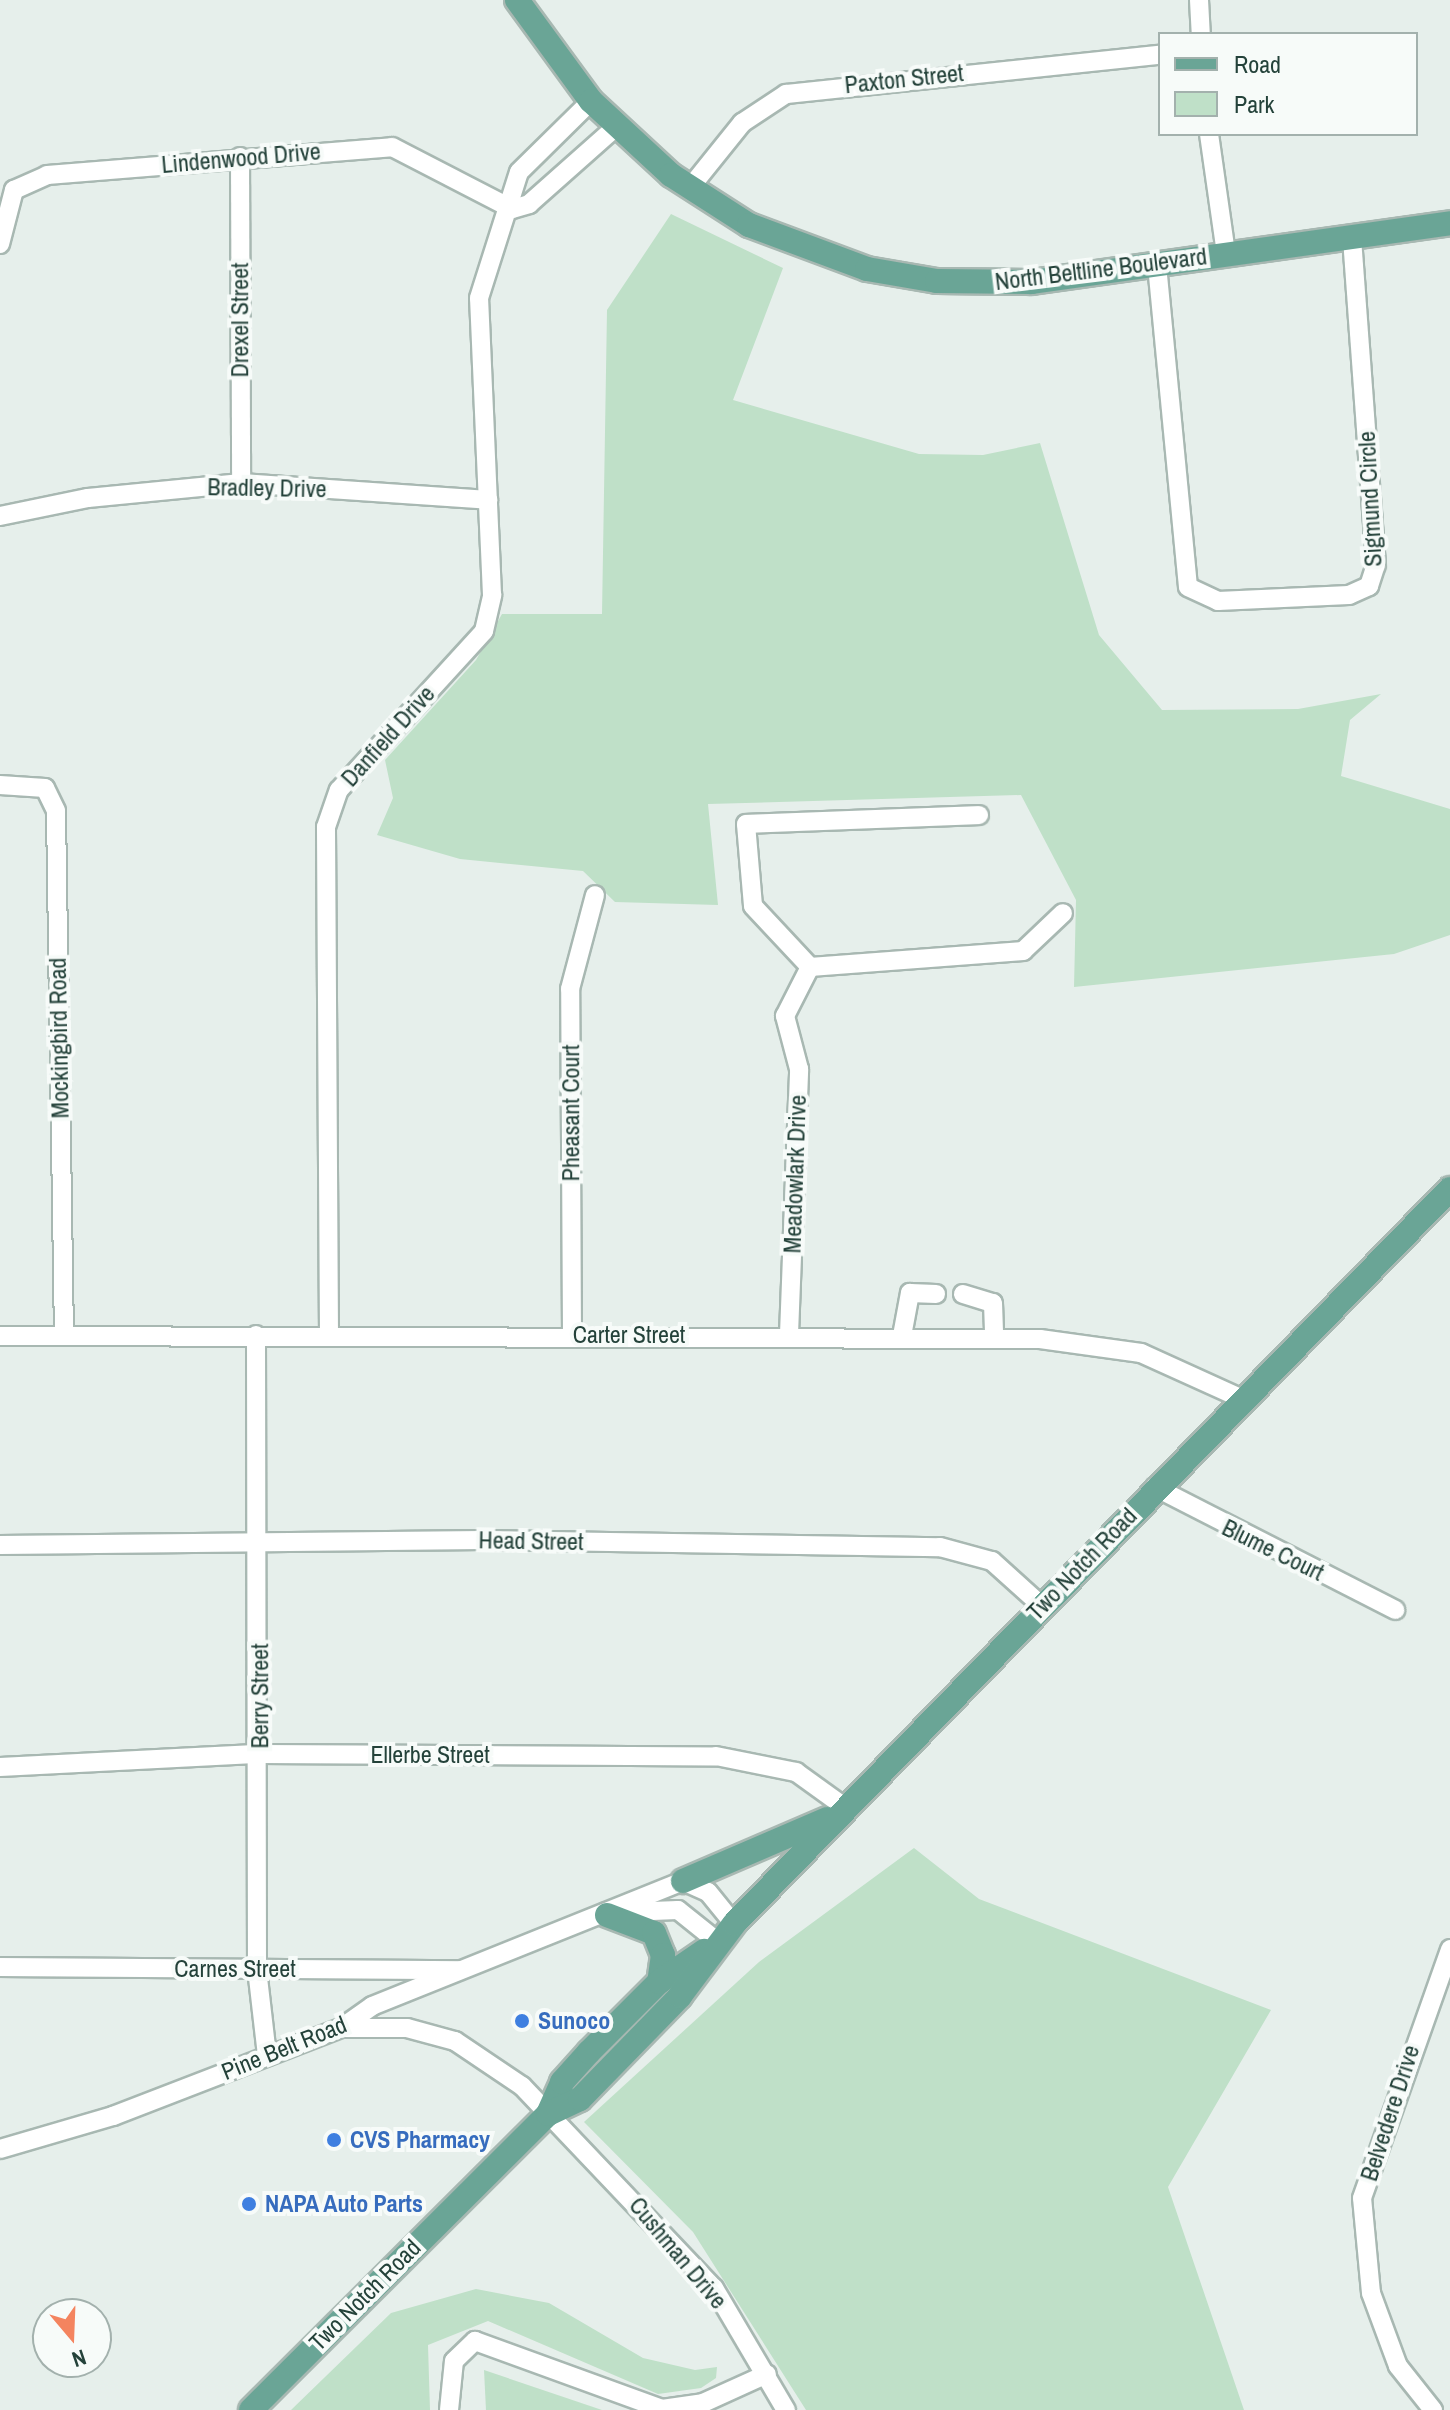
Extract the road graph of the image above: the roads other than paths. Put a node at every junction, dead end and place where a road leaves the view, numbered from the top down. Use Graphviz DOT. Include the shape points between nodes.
graph roads {
  1 [pos="517,0"];
  2 [pos="1199,0"];
  3 [pos="1201,32"];
  4 [pos="1158,55"];
  5 [pos="591,101"];
  6 [pos="617,126"];
  7 [pos="1209,136"];
  8 [pos="240,157"];
  9 [pos="689,189"];
  10 [pos="512,209"];
  11 [pos="1450,223"];
  12 [pos="1352,235"];
  13 [pos="0,244"];
  14 [pos="1226,254"];
  15 [pos="1157,265"];
  16 [pos="241,483"];
  17 [pos="488,500"];
  18 [pos="0,516"];
  19 [pos="0,785"];
  20 [pos="979,815"];
  21 [pos="595,895"];
  22 [pos="1063,913"];
  23 [pos="810,967"];
  24 [pos="1450,1189"];
  25 [pos="936,1294"];
  26 [pos="963,1294"];
  27 [pos="789,1334"];
  28 [pos="256,1335"];
  29 [pos="329,1335"];
  30 [pos="572,1335"];
  31 [pos="0,1336"];
  32 [pos="64,1336"];
  33 [pos="902,1336"];
  34 [pos="994,1338"];
  35 [pos="1247,1401"];
  36 [pos="1155,1487"];
  37 [pos="260,1540"];
  38 [pos="0,1545"];
  39 [pos="1042,1606"];
  40 [pos="1395,1610"];
  41 [pos="260,1754"];
  42 [pos="0,1767"];
  43 [pos="846,1808"];
  44 [pos="683,1881"];
  45 [pos="607,1915"];
  46 [pos="726,1933"];
  47 [pos="1450,1949"];
  48 [pos="0,1967"];
  49 [pos="257,1969"];
  50 [pos="469,1970"];
  51 [pos="659,1982"];
  52 [pos="341,2028"];
  53 [pos="267,2056"];
  54 [pos="548,2114"];
  55 [pos="0,2149"];
  56 [pos="767,2374"];
  57 [pos="251,2410"];
  58 [pos="449,2410"];
  59 [pos="786,2410"];
  60 [pos="1433,2410"];
  1 -- 5 [label="main road, North Beltline Boulevard"];
  2 -- 3 [label="street"];
  4 -- 9 [label="street, Paxton Street" via="786,94 742,123"];
  5 -- 6 [label="main road, North Beltline Boulevard"];
  5 -- 10 [label="street, Danfield Drive" via="519,172"];
  6 -- 9 [label="main road, North Beltline Boulevard"];
  6 -- 10 [label="street" via="529,204"];
  7 -- 14 [label="street"];
  8 -- 10 [label="street, Lindenwood Drive" via="392,147"];
  8 -- 13 [label="street, Lindenwood Drive" via="47,175 14,190"];
  8 -- 16 [label="street, Drexel Street"];
  9 -- 15 [label="main road, North Beltline Boulevard" via="807,250 902,276 1032,282"];
  10 -- 17 [label="street, Danfield Drive" via="479,298"];
  11 -- 12 [label="main road, North Beltline Boulevard"];
  12 -- 14 [label="main road, North Beltline Boulevard"];
  12 -- 15 [label="street, Sigmund Circle" via="1376,565 1369,586 1349,595 1218,601 1188,587"];
  14 -- 15 [label="main road, North Beltline Boulevard"];
  16 -- 17 [label="street, Bradley Drive"];
  16 -- 18 [label="street, Bradley Drive" via="88,498"];
  17 -- 29 [label="street, Danfield Drive" via="492,595 484,631 339,790 326,827"];
  19 -- 32 [label="street, Mockingbird Road" via="45,788 56,811"];
  20 -- 23 [label="street" via="746,824 753,906"];
  21 -- 30 [label="street, Pheasant Court" via="570,989"];
  22 -- 23 [label="street" via="1023,951"];
  23 -- 27 [label="street, Meadowlark Drive" via="785,1016 799,1069"];
  24 -- 35 [label="main road, Two Notch Road"];
  25 -- 33 [label="street" via="910,1293"];
  26 -- 34 [label="street" via="993,1303"];
  27 -- 30 [label="street, Carter Street"];
  27 -- 33 [label="street, Carter Street"];
  28 -- 29 [label="street, Carter Street"];
  28 -- 32 [label="street, Carter Street"];
  28 -- 37 [label="street, Berry Street"];
  29 -- 30 [label="street, Carter Street"];
  31 -- 32 [label="street, Carter Street"];
  33 -- 34 [label="street, Carter Street"];
  34 -- 35 [label="street, Carter Street" via="1141,1353"];
  35 -- 36 [label="main road, Two Notch Road"];
  36 -- 39 [label="main road, Two Notch Road"];
  36 -- 40 [label="street, Blume Court"];
  37 -- 38 [label="street, Head Street"];
  37 -- 39 [label="street, Head Street" via="963,1548 992,1561"];
  37 -- 41 [label="street, Berry Street"];
  39 -- 43 [label="main road, Two Notch Road"];
  41 -- 42 [label="street, Ellerbe Street"];
  41 -- 43 [label="street, Ellerbe Street" via="738,1758 796,1772"];
  41 -- 49 [label="street, Berry Street"];
  43 -- 44 [label="main road"];
  43 -- 46 [label="main road, Two Notch Road"];
  44 -- 45 [label="street, Pine Belt Road"];
  44 -- 46 [label="street" via="708,1892"];
  45 -- 46 [label="street, Pine Belt Road" via="672,1908"];
  45 -- 50 [label="street, Pine Belt Road"];
  45 -- 51 [label="main road" via="654,1933 663,1955"];
  46 -- 51 [label="main road, Two Notch Road"];
  46 -- 54 [label="main road, Two Notch Road" via="680,1996 580,2099"];
  47 -- 60 [label="street, Belvedere Drive" via="1362,2198 1371,2293 1398,2366"];
  48 -- 49 [label="street, Carnes Street"];
  49 -- 50 [label="street, Carnes Street"];
  49 -- 53 [label="street, Berry Street"];
  50 -- 52 [label="street, Pine Belt Road" via="372,2006"];
  51 -- 54 [label="main road, Two Notch Road" via="562,2082"];
  52 -- 53 [label="street, Pine Belt Road"];
  52 -- 54 [label="street, Cushman Drive" via="407,2028 468,2047"];
  53 -- 55 [label="street, Pine Belt Road" via="113,2116"];
  54 -- 56 [label="street, Cushman Drive" via="704,2277"];
  54 -- 57 [label="main road, Two Notch Road"];
  56 -- 58 [label="street" via="703,2403 662,2409 475,2341 454,2361"];
  56 -- 59 [label="street, Cushman Drive"];
}
